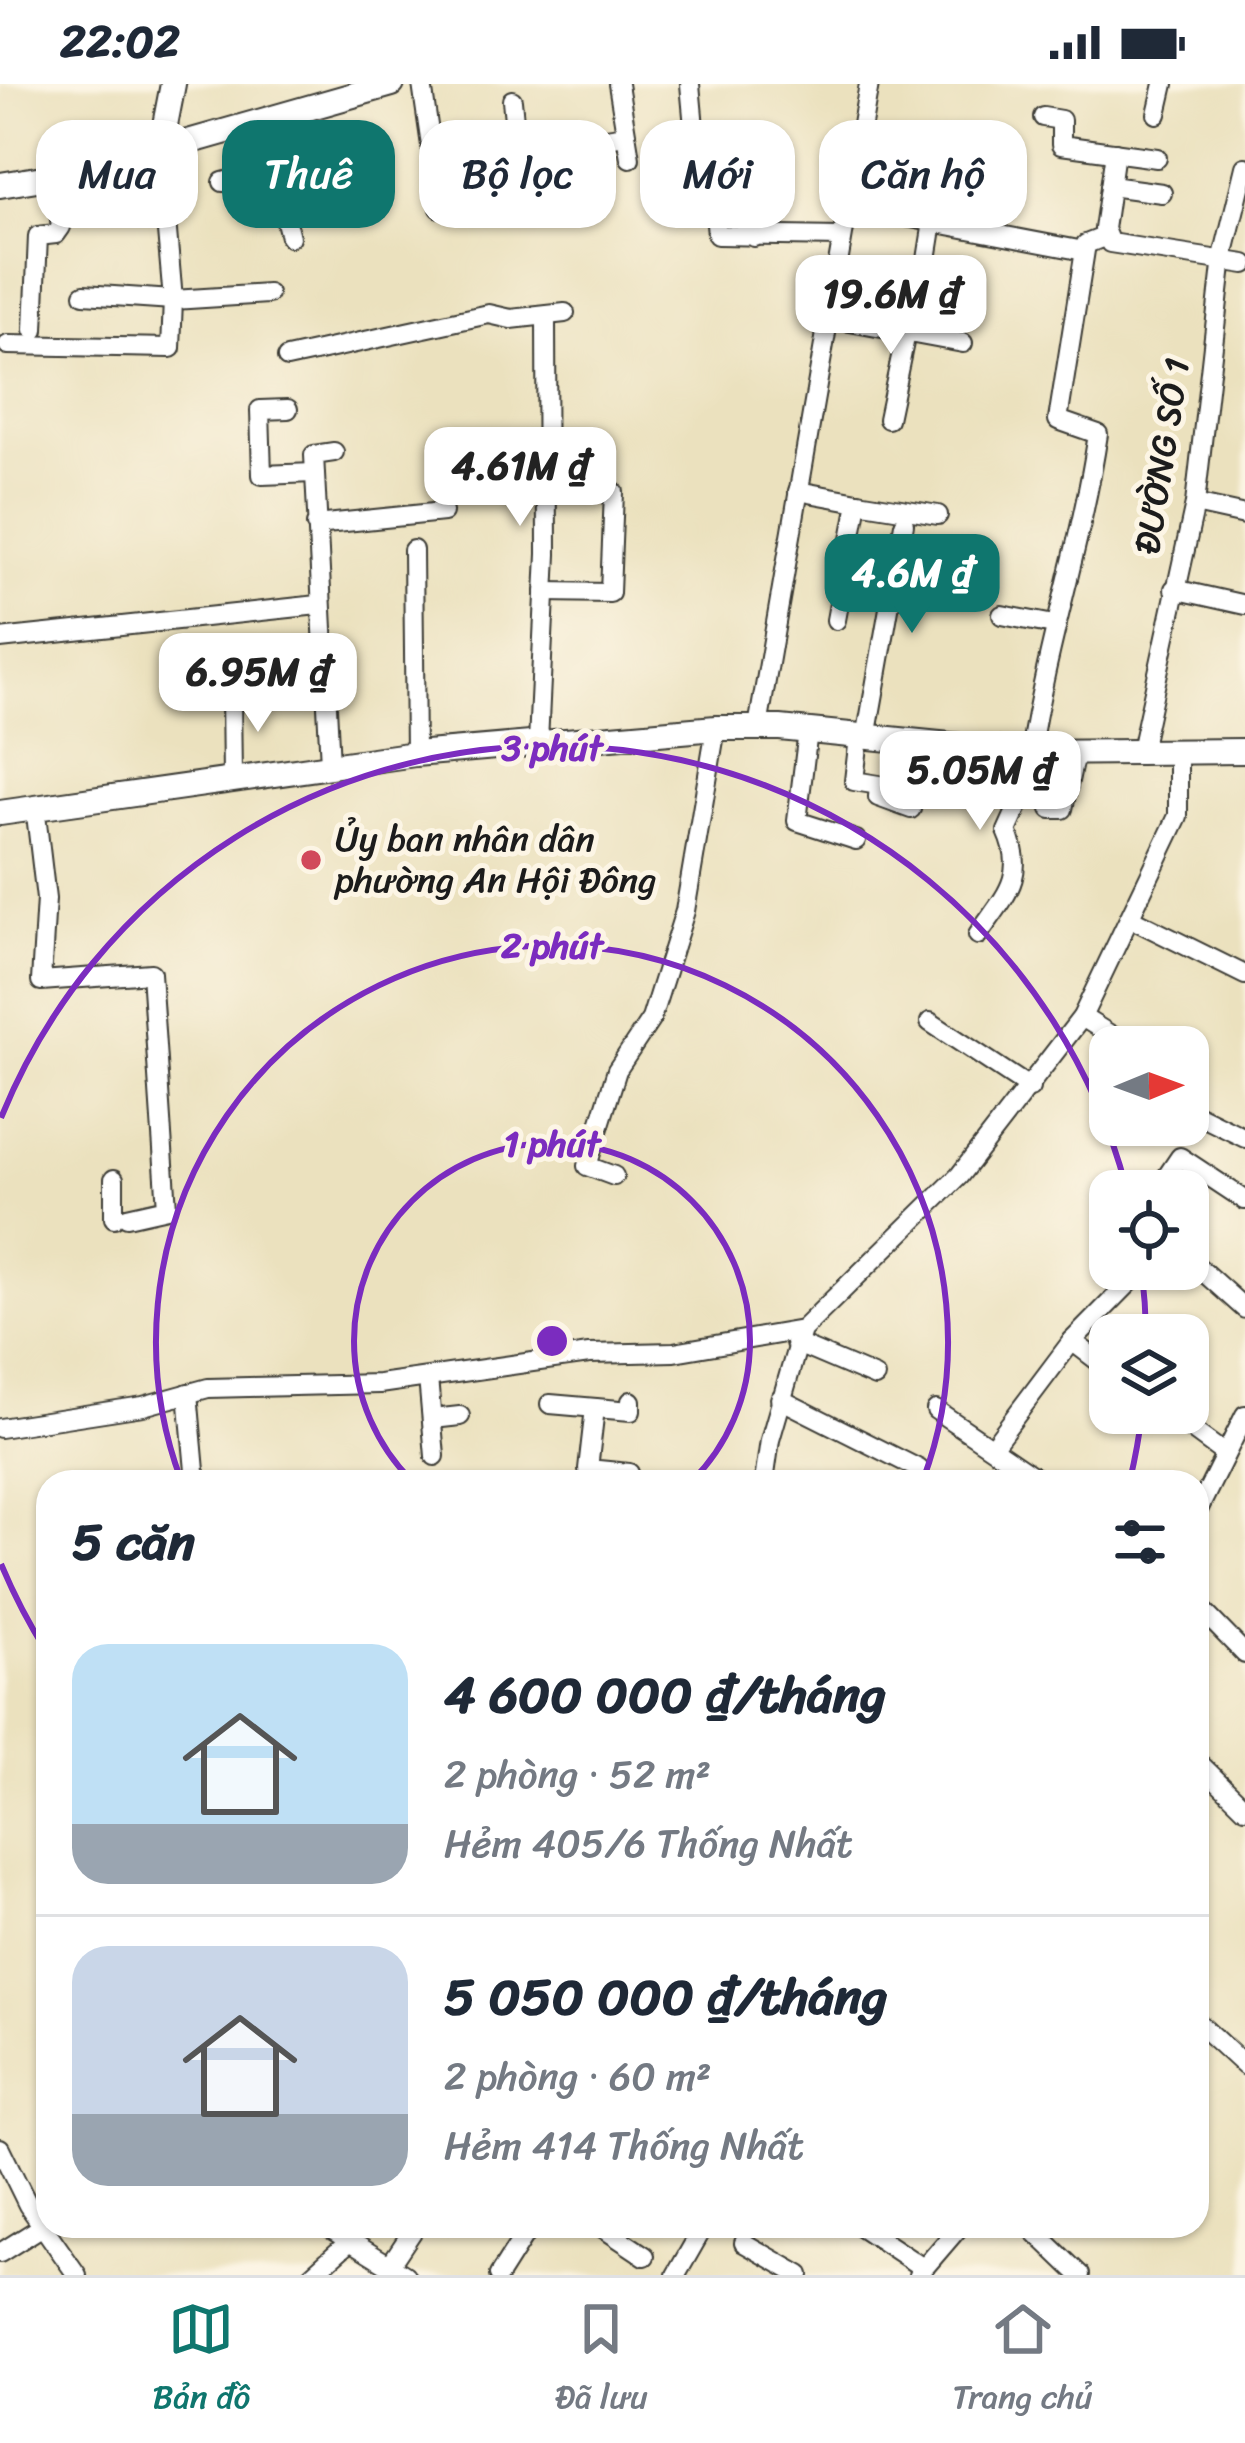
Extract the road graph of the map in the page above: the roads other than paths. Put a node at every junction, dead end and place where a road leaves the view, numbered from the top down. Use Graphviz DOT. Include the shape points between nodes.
graph roads {
  1 [pos="173,84"];
  2 [pos="392,84"];
  3 [pos="422,84"];
  4 [pos="618,84"];
  5 [pos="690,84"];
  6 [pos="869,84"];
  7 [pos="1164,84"];
  8 [pos="512,100"];
  9 [pos="1157,114"];
  10 [pos="1042,117"];
  11 [pos="166,120"];
  12 [pos="260,120"];
  13 [pos="427,120"];
  14 [pos="514,120"];
  15 [pos="693,120"];
  16 [pos="863,120"];
  17 [pos="625,135"];
  18 [pos="616,136"];
  19 [pos="1115,152"];
  20 [pos="630,158"];
  21 [pos="1157,158"];
  22 [pos="1245,167"];
  23 [pos="36,180"];
  24 [pos="0,185"];
  25 [pos="1110,186"];
  26 [pos="1162,193"];
  27 [pos="60,228"];
  28 [pos="167,228"];
  29 [pos="288,228"];
  30 [pos="716,228"];
  31 [pos="753,228"];
  32 [pos="844,228"];
  33 [pos="932,228"];
  34 [pos="964,228"];
  35 [pos="290,237"];
  36 [pos="754,237"];
  37 [pos="842,237"];
  38 [pos="1104,237"];
  39 [pos="1084,251"];
  40 [pos="1223,257"];
  41 [pos="1245,264"];
  42 [pos="925,272"];
  43 [pos="84,294"];
  44 [pos="268,294"];
  45 [pos="173,300"];
  46 [pos="828,318"];
  47 [pos="34,330"];
  48 [pos="906,333"];
  49 [pos="963,343"];
  50 [pos="8,345"];
  51 [pos="287,358"];
  52 [pos="288,409"];
  53 [pos="888,419"];
  54 [pos="334,452"];
  55 [pos="314,473"];
  56 [pos="798,491"];
  57 [pos="614,492"];
  58 [pos="858,502"];
  59 [pos="1195,503"];
  60 [pos="443,512"];
  61 [pos="938,515"];
  62 [pos="1245,515"];
  63 [pos="316,524"];
  64 [pos="904,524"];
  65 [pos="413,550"];
  66 [pos="1174,589"];
  67 [pos="545,592"];
  68 [pos="318,605"];
  69 [pos="1245,605"];
  70 [pos="1002,615"];
  71 [pos="836,620"];
  72 [pos="1054,625"];
  73 [pos="0,639"];
  74 [pos="231,693"];
  75 [pos="758,727"];
  76 [pos="716,728"];
  77 [pos="808,731"];
  78 [pos="863,737"];
  79 [pos="538,742"];
  80 [pos="1245,751"];
  81 [pos="1036,753"];
  82 [pos="1076,753"];
  83 [pos="415,754"];
  84 [pos="1178,754"];
  85 [pos="1140,755"];
  86 [pos="330,764"];
  87 [pos="232,778"];
  88 [pos="35,806"];
  89 [pos="911,809"];
  90 [pos="1052,809"];
  91 [pos="0,813"];
  92 [pos="856,840"];
  93 [pos="1132,919"];
  94 [pos="978,934"];
  95 [pos="1245,975"];
  96 [pos="1082,1017"];
  97 [pos="930,1022"];
  98 [pos="1096,1026"];
  99 [pos="1030,1088"];
  100 [pos="1209,1120"];
  101 [pos="1245,1138"];
  102 [pos="1171,1170"];
  103 [pos="1200,1170"];
  104 [pos="614,1176"];
  105 [pos="1209,1176"];
  106 [pos="114,1178"];
  107 [pos="1245,1200"];
  108 [pos="1209,1277"];
  109 [pos="1122,1290"];
  110 [pos="1245,1310"];
  111 [pos="799,1336"];
  112 [pos="1072,1341"];
  113 [pos="1089,1354"];
  114 [pos="875,1377"];
  115 [pos="428,1378"];
  116 [pos="188,1393"];
  117 [pos="780,1399"];
  118 [pos="631,1401"];
  119 [pos="550,1404"];
  120 [pos="595,1408"];
  121 [pos="936,1409"];
  122 [pos="1245,1415"];
  123 [pos="460,1416"];
  124 [pos="433,1419"];
  125 [pos="0,1428"];
  126 [pos="1197,1434"];
  127 [pos="993,1446"];
  128 [pos="1222,1453"];
  129 [pos="435,1456"];
  130 [pos="919,1469"];
  131 [pos="195,1470"];
  132 [pos="598,1470"];
  133 [pos="766,1470"];
  134 [pos="1026,1470"];
  135 [pos="1209,1484"];
  136 [pos="1209,1617"];
  137 [pos="1245,1654"];
  138 [pos="1209,1771"];
  139 [pos="1241,1796"];
  140 [pos="1209,2033"];
  141 [pos="1245,2066"];
  142 [pos="0,2148"];
  143 [pos="36,2213"];
  144 [pos="36,2230"];
  145 [pos="51,2238"];
  146 [pos="345,2238"];
  147 [pos="411,2238"];
  148 [pos="522,2238"];
  149 [pos="618,2238"];
  150 [pos="697,2238"];
  151 [pos="876,2238"];
  152 [pos="950,2238"];
  153 [pos="1041,2238"];
  154 [pos="350,2241"];
  155 [pos="744,2243"];
  156 [pos="0,2253"];
  157 [pos="645,2256"];
  158 [pos="398,2270"];
  159 [pos="921,2272"];
  160 [pos="77,2275"];
  161 [pos="312,2275"];
  162 [pos="499,2275"];
  163 [pos="676,2275"];
  164 [pos="800,2275"];
  165 [pos="1080,2275"];
  1 -- 11 [label="main road"];
  2 -- 12 [label="main road"];
  3 -- 13 [label="street"];
  4 -- 17 [label="street"];
  5 -- 15 [label="street"];
  6 -- 16 [label="street"];
  7 -- 9 [label="street"];
  8 -- 14 [label="street"];
  10 -- 19 [label="street" via="1061,121 1061,146"];
  17 -- 18 [label="street"];
  17 -- 20 [label="street"];
  19 -- 21 [label="street"];
  19 -- 25 [label="street"];
  22 -- 40 [label="street, ĐƯỜNG SỐ 1"];
  23 -- 24 [label="main road"];
  25 -- 26 [label="street"];
  25 -- 38 [label="street"];
  27 -- 47 [label="street" via="38,236"];
  28 -- 45 [label="street"];
  29 -- 35 [label="street"];
  30 -- 36 [label="street" via="717,235"];
  31 -- 36 [label="street"];
  32 -- 37 [label="street"];
  33 -- 42 [label="street"];
  34 -- 39 [label="street"];
  36 -- 37 [label="street"];
  37 -- 46 [label="street"];
  38 -- 39 [label="street"];
  38 -- 40 [label="street"];
  39 -- 72 [label="street" via="1058,420 1098,434 1087,510"];
  40 -- 41 [label="street"];
  40 -- 59 [label="street, ĐƯỜNG SỐ 1"];
  43 -- 45 [label="street"];
  44 -- 45 [label="street"];
  45 -- 50 [label="street" via="170,349"];
  46 -- 48 [label="street"];
  46 -- 56 [label="street"];
  48 -- 49 [label="street"];
  48 -- 53 [label="street"];
  51 -- 67 [label="street" via="489,314 556,315"];
  52 -- 55 [label="street" via="260,410 262,475"];
  54 -- 55 [label="street" via="314,455"];
  55 -- 63 [label="street"];
  56 -- 58 [label="street"];
  56 -- 75 [label="street"];
  57 -- 67 [label="street" via="610,593"];
  58 -- 61 [label="street"];
  58 -- 71 [label="street"];
  59 -- 62 [label="street"];
  59 -- 66 [label="street, ĐƯỜNG SỐ 1"];
  60 -- 63 [label="street"];
  63 -- 68 [label="street"];
  64 -- 78 [label="street"];
  65 -- 83 [label="street"];
  66 -- 69 [label="street"];
  66 -- 85 [label="street, ĐƯỜNG SỐ 1"];
  67 -- 79 [label="street"];
  68 -- 73 [label="street"];
  68 -- 86 [label="street"];
  70 -- 72 [label="street"];
  72 -- 81 [label="street"];
  74 -- 87 [label="street"];
  75 -- 76 [label="main road"];
  75 -- 77 [label="main road"];
  76 -- 79 [label="main road"];
  76 -- 104 [label="street" via="685,911 651,1019 616,1070 587,1166"];
  77 -- 78 [label="main road"];
  77 -- 92 [label="street" via="797,821"];
  78 -- 81 [label="main road"];
  78 -- 89 [label="street" via="854,781 879,785 878,797"];
  79 -- 83 [label="main road"];
  80 -- 84 [label="main road"];
  81 -- 82 [label="main road"];
  81 -- 94 [label="street" via="1007,832 1019,858 1011,887"];
  82 -- 85 [label="main road"];
  82 -- 90 [label="street" via="1063,809"];
  83 -- 86 [label="main road"];
  84 -- 85 [label="main road"];
  84 -- 93 [label="street" via="1178,816"];
  86 -- 87 [label="main road"];
  87 -- 88 [label="main road"];
  88 -- 91 [label="main road"];
  88 -- 106 [label="street" via="46,899 40,981 151,973 167,1208 121,1218"];
  93 -- 95 [label="street"];
  93 -- 96 [label="street"];
  96 -- 98 [label="street"];
  96 -- 99 [label="street"];
  97 -- 99 [label="street"];
  99 -- 111 [label="street" via="959,1176"];
  100 -- 101 [label="street"];
  102 -- 103 [label="street" via="1180,1157"];
  105 -- 107 [label="street"];
  108 -- 110 [label="street"];
  109 -- 112 [label="street"];
  111 -- 114 [label="street"];
  111 -- 115 [label="street"];
  111 -- 117 [label="street"];
  112 -- 113 [label="street"];
  112 -- 127 [label="street"];
  115 -- 116 [label="street"];
  115 -- 124 [label="street"];
  116 -- 125 [label="street"];
  116 -- 131 [label="street"];
  117 -- 130 [label="street"];
  117 -- 133 [label="street"];
  118 -- 120 [label="street" via="631,1411"];
  119 -- 120 [label="street"];
  120 -- 132 [label="street" via="588,1469"];
  121 -- 127 [label="street"];
  122 -- 128 [label="street"];
  123 -- 124 [label="street"];
  124 -- 129 [label="street"];
  126 -- 128 [label="street"];
  127 -- 134 [label="street"];
  128 -- 135 [label="street"];
  136 -- 137 [label="street"];
  138 -- 139 [label="street"];
  140 -- 141 [label="street"];
  142 -- 143 [label="street"];
  144 -- 156 [label="street"];
  145 -- 160 [label="street"];
  146 -- 154 [label="street"];
  147 -- 158 [label="street"];
  148 -- 162 [label="street"];
  149 -- 157 [label="street"];
  150 -- 163 [label="street"];
  151 -- 159 [label="street"];
  152 -- 159 [label="street"];
  153 -- 165 [label="street"];
  154 -- 158 [label="street"];
  154 -- 161 [label="street"];
  155 -- 164 [label="street"];
}
